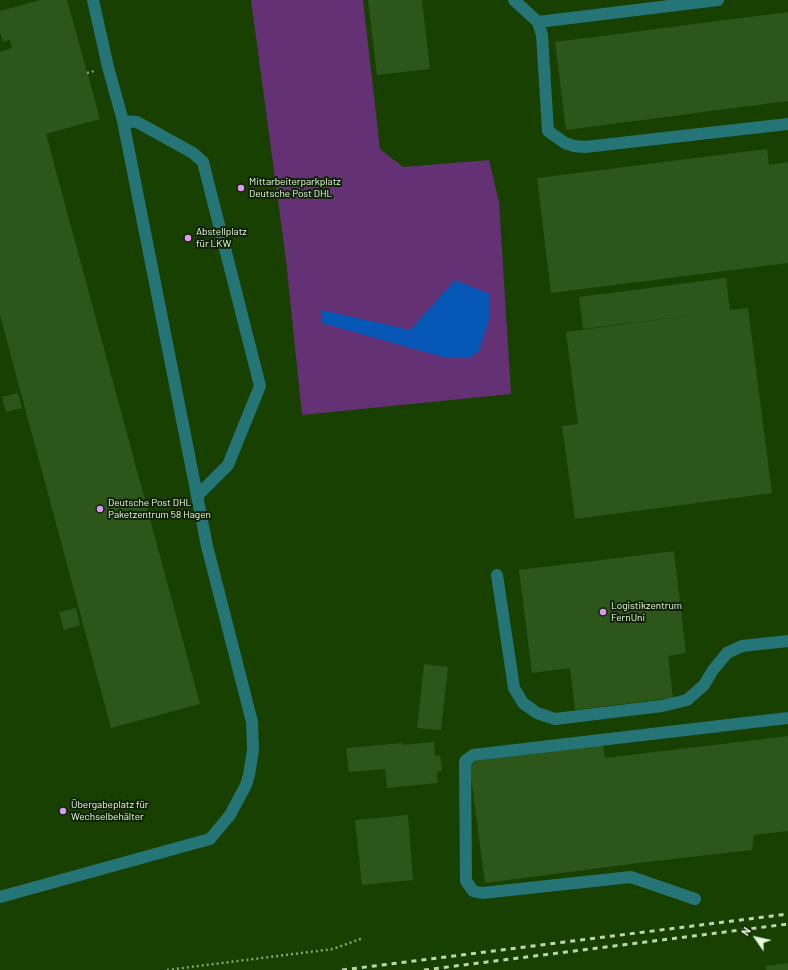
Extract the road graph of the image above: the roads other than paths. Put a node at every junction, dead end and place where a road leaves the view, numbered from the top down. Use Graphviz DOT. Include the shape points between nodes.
graph roads {
  1 [pos="93,0"];
  2 [pos="514,0"];
  3 [pos="718,0"];
  4 [pos="538,22"];
  5 [pos="123,121"];
  6 [pos="788,124"];
  7 [pos="197,496"];
  8 [pos="497,576"];
  9 [pos="788,641"];
  10 [pos="788,718"];
  11 [pos="0,897"];
  12 [pos="696,899"];
  1 -- 5 [label="lane"];
  2 -- 4 [label="lane"];
  3 -- 4 [label="lane"];
  4 -- 6 [label="lane" via="542,35 548,131 565,143 585,147"];
  5 -- 7 [label="lane"];
  5 -- 7 [label="lane" via="137,122 193,153 203,162 260,386 228,465"];
  7 -- 11 [label="lane" via="207,546 252,722 253,750 246,785 230,815 210,839"];
  8 -- 9 [label="lane" via="514,688 522,703 537,713 555,720 662,706 687,700 704,685 727,653 742,646"];
  10 -- 12 [label="lane" via="473,755 465,761 466,881 472,891 482,893 631,877"];
}
